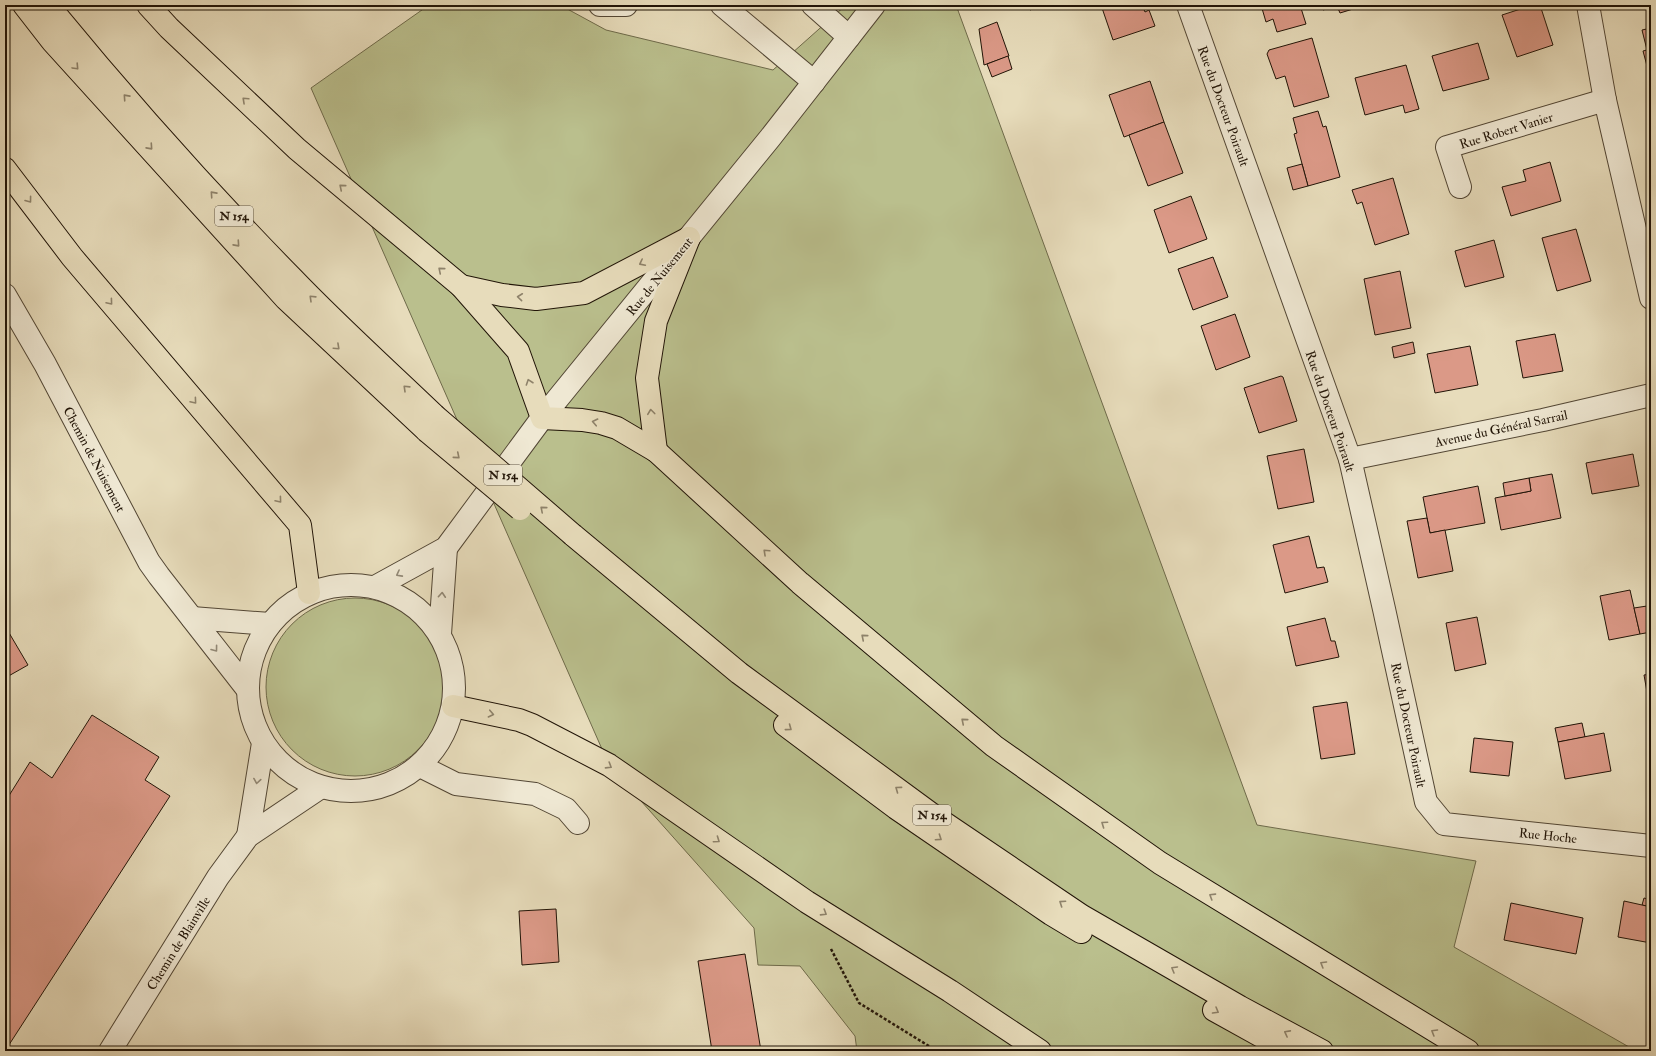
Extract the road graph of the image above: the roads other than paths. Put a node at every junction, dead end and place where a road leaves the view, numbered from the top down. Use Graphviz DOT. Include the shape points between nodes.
graph roads {
  1 [pos="14,5"];
  2 [pos="24,5"];
  3 [pos="48,5"];
  4 [pos="148,5"];
  5 [pos="600,5"];
  6 [pos="626,5"];
  7 [pos="722,5"];
  8 [pos="813,5"];
  9 [pos="874,5"];
  10 [pos="1188,5"];
  11 [pos="1588,5"];
  12 [pos="849,37"];
  13 [pos="52,41"];
  14 [pos="814,82"];
  15 [pos="1605,100"];
  16 [pos="5,169"];
  17 [pos="1460,188"];
  18 [pos="689,238"];
  19 [pos="461,286"];
  20 [pos="5,295"];
  21 [pos="1651,298"];
  22 [pos="1651,395"];
  23 [pos="542,418"];
  24 [pos="431,423"];
  25 [pos="656,451"];
  26 [pos="1350,459"];
  27 [pos="568,540"];
  28 [pos="446,548"];
  29 [pos="375,587"];
  30 [pos="309,593"];
  31 [pos="192,618"];
  32 [pos="270,624"];
  33 [pos="440,634"];
  34 [pos="248,690"];
  35 [pos="453,706"];
  36 [pos="263,743"];
  37 [pos="420,766"];
  38 [pos="321,787"];
  39 [pos="578,823"];
  40 [pos="1444,824"];
  41 [pos="248,836"];
  42 [pos="1651,846"];
  43 [pos="110,1051"];
  44 [pos="1040,1051"];
  45 [pos="1288,1051"];
  46 [pos="1322,1051"];
  47 [pos="1468,1051"];
  1 -- 13 [label="main road"];
  2 -- 13 [label="main road, N 154"];
  24 -- 3 [label="main road, N 154, one-way" via="288,274 96,64"];
  19 -- 4 [label="main road, one-way" via="297,149"];
  5 -- 6 [label="street"];
  7 -- 14 [label="street"];
  8 -- 12 [label="street"];
  9 -- 12 [label="street, Rue de Nuisement"];
  10 -- 26 [label="street, Rue du Docteur Poirault"];
  11 -- 15 [label="street"];
  12 -- 14 [label="street, Rue de Nuisement"];
  13 -- 24 [label="main road, N 154, one-way" via="286,299"];
  14 -- 18 [label="street, Rue de Nuisement"];
  15 -- 17 [label="street, Rue Robert Vanier" via="1447,147"];
  15 -- 21 [label="street"];
  16 -- 30 [label="main road, one-way" via="72,257 300,525"];
  18 -- 19 [label="main road, one-way" via="584,293 536,299"];
  18 -- 23 [label="street, Rue de Nuisement"];
  25 -- 18 [label="main road, one-way" via="647,378 656,321"];
  23 -- 19 [label="main road, one-way" via="518,351"];
  20 -- 31 [label="street, Chemin de Nuisement" via="45,364 149,562"];
  22 -- 26 [label="street, Avenue du Général Sarrail"];
  25 -- 23 [label="main road, one-way" via="616,428 601,423"];
  23 -- 28 [label="street, Rue de Nuisement"];
  24 -- 27 [label="main road, N 154, bridge"];
  47 -- 25 [label="main road, one-way" via="1160,863 994,746 800,583"];
  26 -- 40 [label="street, Rue du Docteur Poirault" via="1426,802"];
  27 -- 45 [label="main road, N 154, one-way" via="744,694 896,808 1051,914"];
  46 -- 27 [label="main road, N 154, one-way" via="1240,1008 1082,916 934,816 739,673"];
  28 -- 29 [label="street, Rue de Nuisement, one-way"];
  33 -- 28 [label="street, one-way"];
  29 -- 30 [label="street" via="342,584"];
  29 -- 33 [label="street" via="400,596 417,608"];
  30 -- 32 [label="street" via="284,609"];
  31 -- 32 [label="street"];
  31 -- 34 [label="street, Chemin de Nuisement, one-way"];
  32 -- 34 [label="street" via="264,631 252,658"];
  33 -- 35 [label="street" via="450,656 454,681"];
  34 -- 36 [label="street" via="252,716"];
  35 -- 37 [label="street" via="441,739"];
  35 -- 44 [label="main road, one-way" via="526,723 608,765 807,902 950,991"];
  36 -- 38 [label="street" via="298,777"];
  36 -- 41 [label="street, Chemin de Blainville, one-way"];
  37 -- 38 [label="street" via="390,784 356,792"];
  37 -- 39 [label="street" via="456,784 535,794 566,809"];
  38 -- 41 [label="street, Chemin de Blainville"];
  40 -- 42 [label="street, Rue Hoche"];
  41 -- 43 [label="street, Chemin de Blainville" via="218,877"];
}
